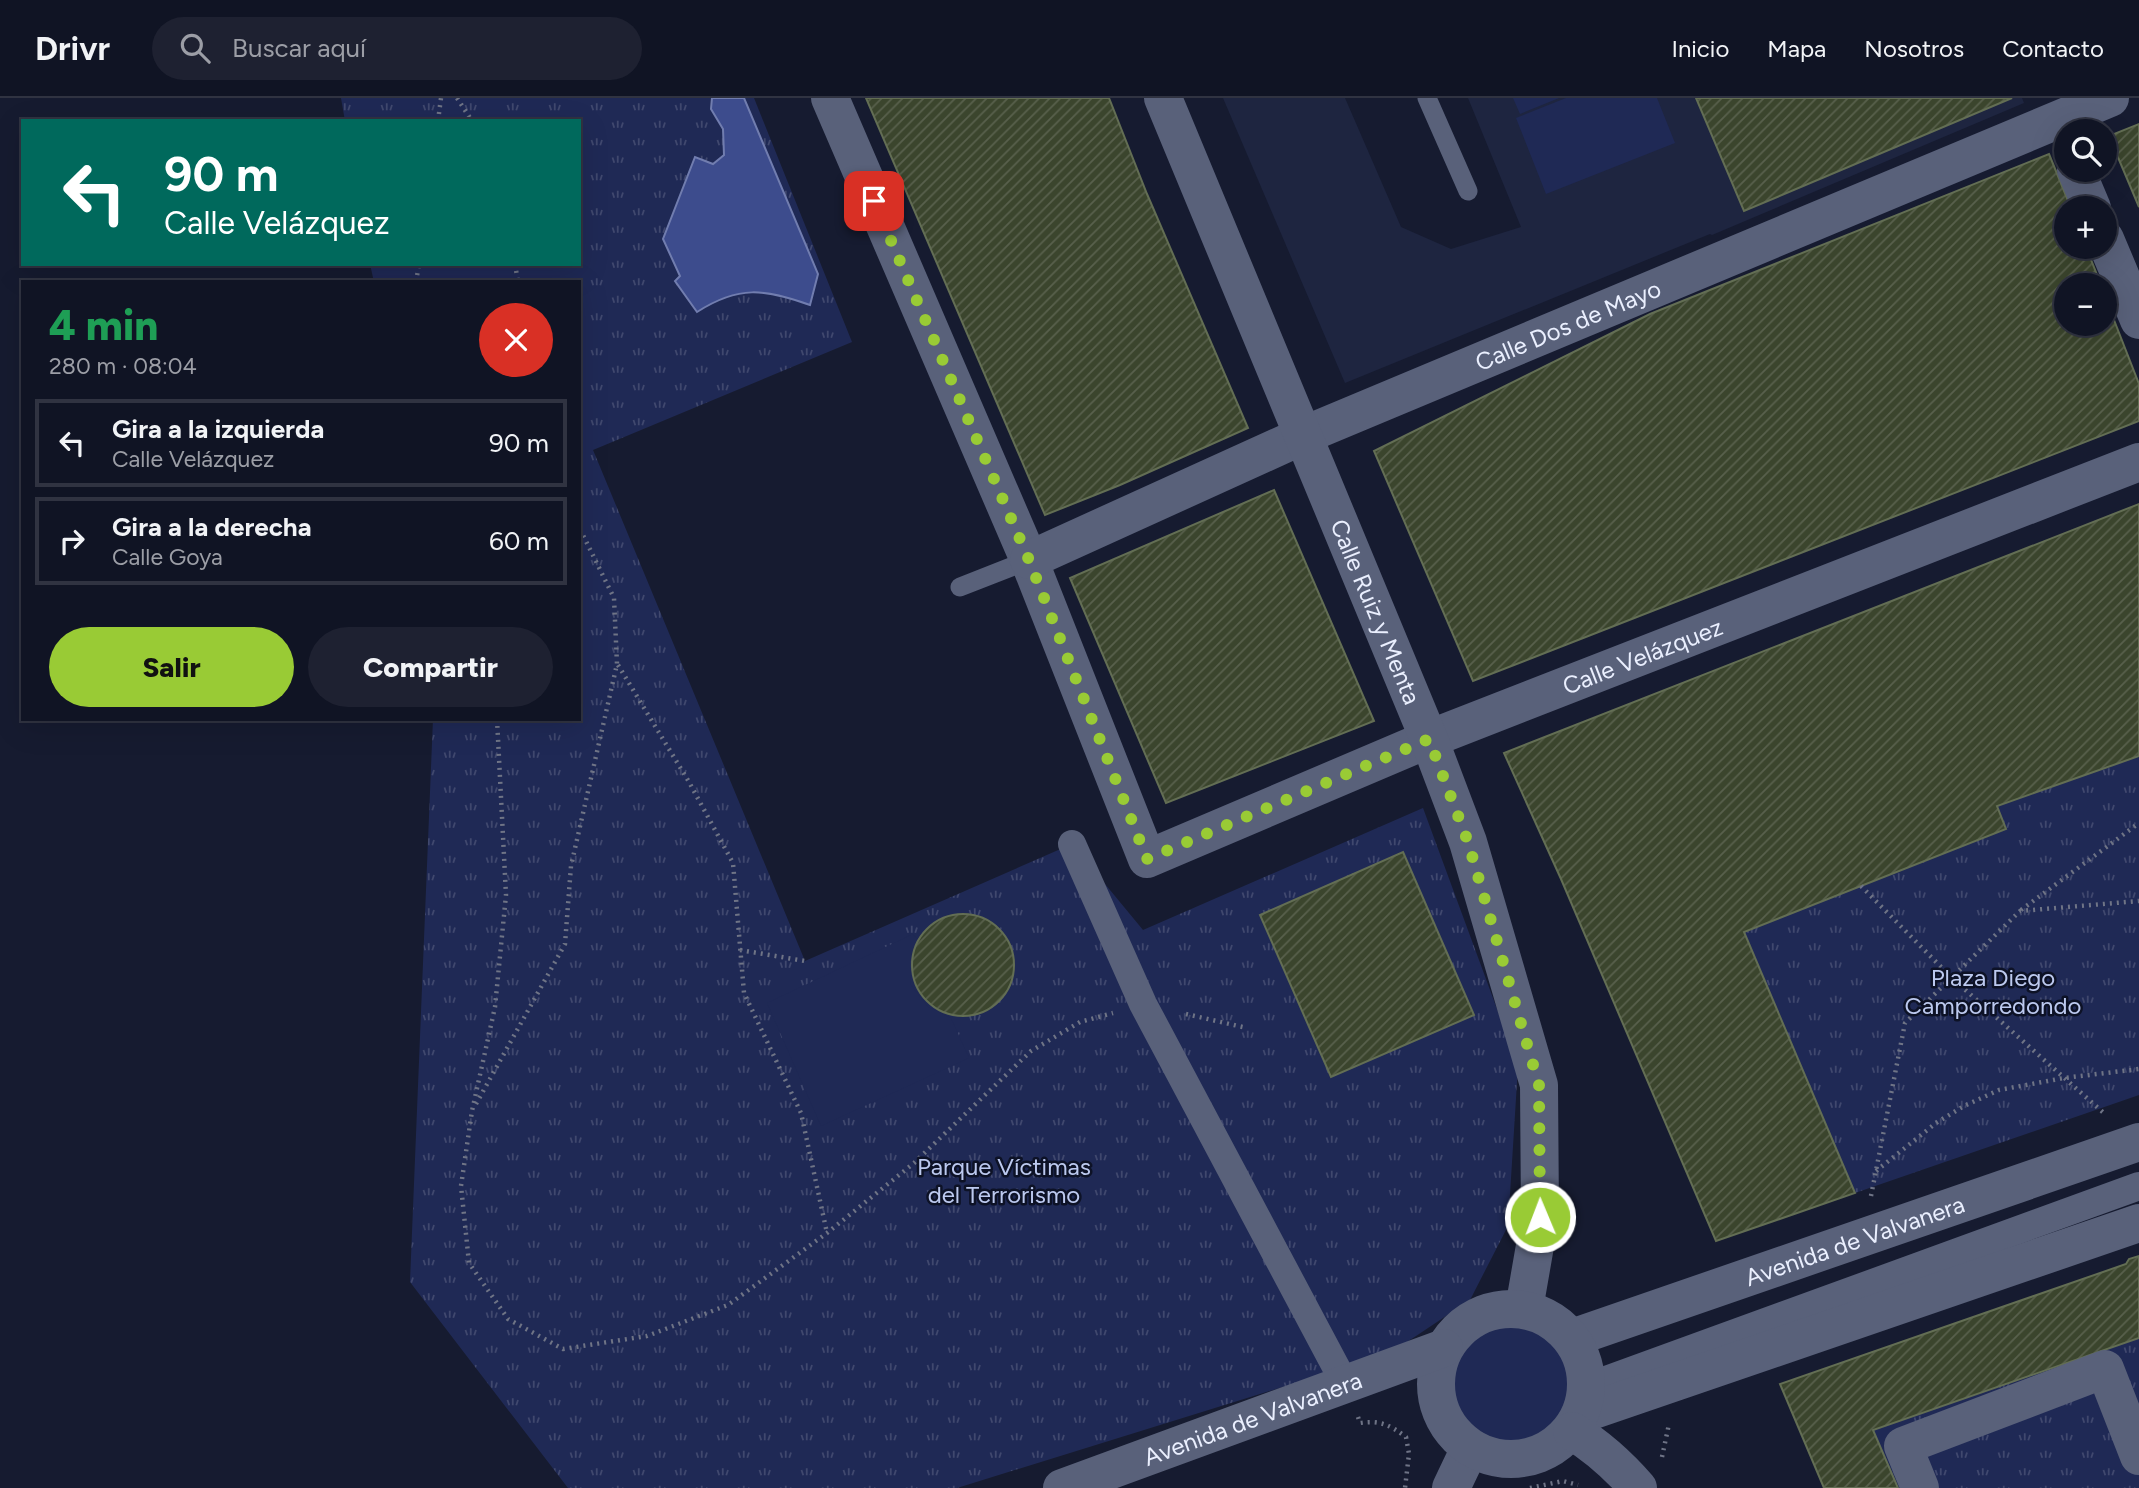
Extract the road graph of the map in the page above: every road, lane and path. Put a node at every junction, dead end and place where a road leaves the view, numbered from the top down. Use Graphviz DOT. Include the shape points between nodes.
graph roads {
  1 [pos="441,98"];
  2 [pos="457,98"];
  3 [pos="830,98"];
  4 [pos="1163,98"];
  5 [pos="1427,98"];
  6 [pos="2110,98"];
  7 [pos="438,119"];
  8 [pos="471,119"];
  9 [pos="2064,119"];
  10 [pos="2054,123"];
  11 [pos="1468,191"];
  12 [pos="2113,259"];
  13 [pos="2139,320"];
  14 [pos="1302,436"];
  15 [pos="2139,462"];
  16 [pos="581,531"];
  17 [pos="1029,560"];
  18 [pos="960,587"];
  19 [pos="617,664"];
  20 [pos="497,721"];
  21 [pos="1429,739"];
  22 [pos="2139,823"];
  23 [pos="1072,844"];
  24 [pos="1861,886"];
  25 [pos="2139,901"];
  26 [pos="2020,911"];
  27 [pos="740,950"];
  28 [pos="805,961"];
  29 [pos="1952,978"];
  30 [pos="1143,1004"];
  31 [pos="1247,1027"];
  32 [pos="2139,1069"];
  33 [pos="2064,1078"];
  34 [pos="472,1111"];
  35 [pos="2138,1143"];
  36 [pos="1876,1172"];
  37 [pos="2139,1186"];
  38 [pos="2139,1223"];
  39 [pos="827,1233"];
  40 [pos="1863,1238"];
  41 [pos="1524,1309"];
  42 [pos="1572,1338"];
  43 [pos="1444,1348"];
  44 [pos="1689,1377"];
  45 [pos="1345,1384"];
  46 [pos="1580,1410"];
  47 [pos="2137,1445"];
  48 [pos="1470,1448"];
  49 [pos="1650,1475"];
  50 [pos="1584,1486"];
  51 [pos="1062,1488"];
  52 [pos="1405,1488"];
  53 [pos="1451,1488"];
  54 [pos="1530,1488"];
  55 [pos="1920,1488"];
  1 -- 7 [label="path"];
  2 -- 8 [label="path"];
  3 -- 17 [label="street"];
  4 -- 14 [label="street, Calle Ruiz y Menta"];
  5 -- 11 [label="lane"];
  6 -- 9 [label="street, Calle Dos de Mayo"];
  10 -- 14 [label="street, Calle Dos de Mayo"];
  12 -- 13 [label="street"];
  14 -- 17 [label="street, Calle Dos de Mayo"];
  14 -- 21 [label="street, Calle Ruiz y Menta"];
  15 -- 21 [label="street, Calle Velázquez"];
  16 -- 19 [label="path" via="614,598"];
  17 -- 18 [label="lane"];
  17 -- 21 [label="street, Calle Velázquez" via="1147,859"];
  19 -- 27 [label="path" via="733,863"];
  19 -- 34 [label="path" via="571,866 565,944"];
  20 -- 34 [label="path" via="506,895 495,1007"];
  21 -- 41 [label="street, Calle Ruiz y Menta" via="1468,842 1539,1085 1540,1217"];
  22 -- 26 [label="path"];
  23 -- 30 [label="street"];
  24 -- 29 [label="path"];
  25 -- 26 [label="path"];
  26 -- 29 [label="path"];
  27 -- 28 [label="path"];
  27 -- 39 [label="path" via="744,993 802,1113"];
  29 -- 33 [label="path"];
  29 -- 36 [label="path" via="1905,1023"];
  30 -- 31 [label="path"];
  30 -- 39 [label="path" via="1080,1023 1031,1051 914,1163"];
  30 -- 45 [label="street"];
  32 -- 33 [label="path"];
  33 -- 35 [label="path"];
  33 -- 36 [label="path" via="1999,1090 1964,1106"];
  34 -- 39 [label="path" via="461,1186 469,1262 508,1319 563,1349 647,1336 728,1306"];
  35 -- 40 [label="street, Avenida de Valvanera"];
  36 -- 40 [label="path"];
  37 -- 46 [label="street, Avenida de Valvanera"];
  38 -- 44 [label="street"];
  40 -- 42 [label="street, Avenida de Valvanera"];
  41 -- 42 [label="street" via="1552,1320"];
  41 -- 43 [label="street" via="1498,1310 1473,1319"];
  42 -- 46 [label="street" via="1584,1361"];
  43 -- 45 [label="street, Avenida de Valvanera"];
  43 -- 48 [label="street" via="1436,1373 1438,1405 1449,1429"];
  44 -- 46 [label="street"];
  44 -- 49 [label="path"];
  45 -- 51 [label="street, Avenida de Valvanera"];
  45 -- 52 [label="path" via="1360,1423 1389,1424 1406,1437"];
  46 -- 48 [label="street" via="1553,1448 1528,1458 1494,1459"];
  46 -- 49 [label="street" via="1606,1454"];
  47 -- 55 [label="street" via="2105,1369 1903,1446"];
  48 -- 53 [label="street"];
  50 -- 54 [label="path" via="1563,1481"];
}
